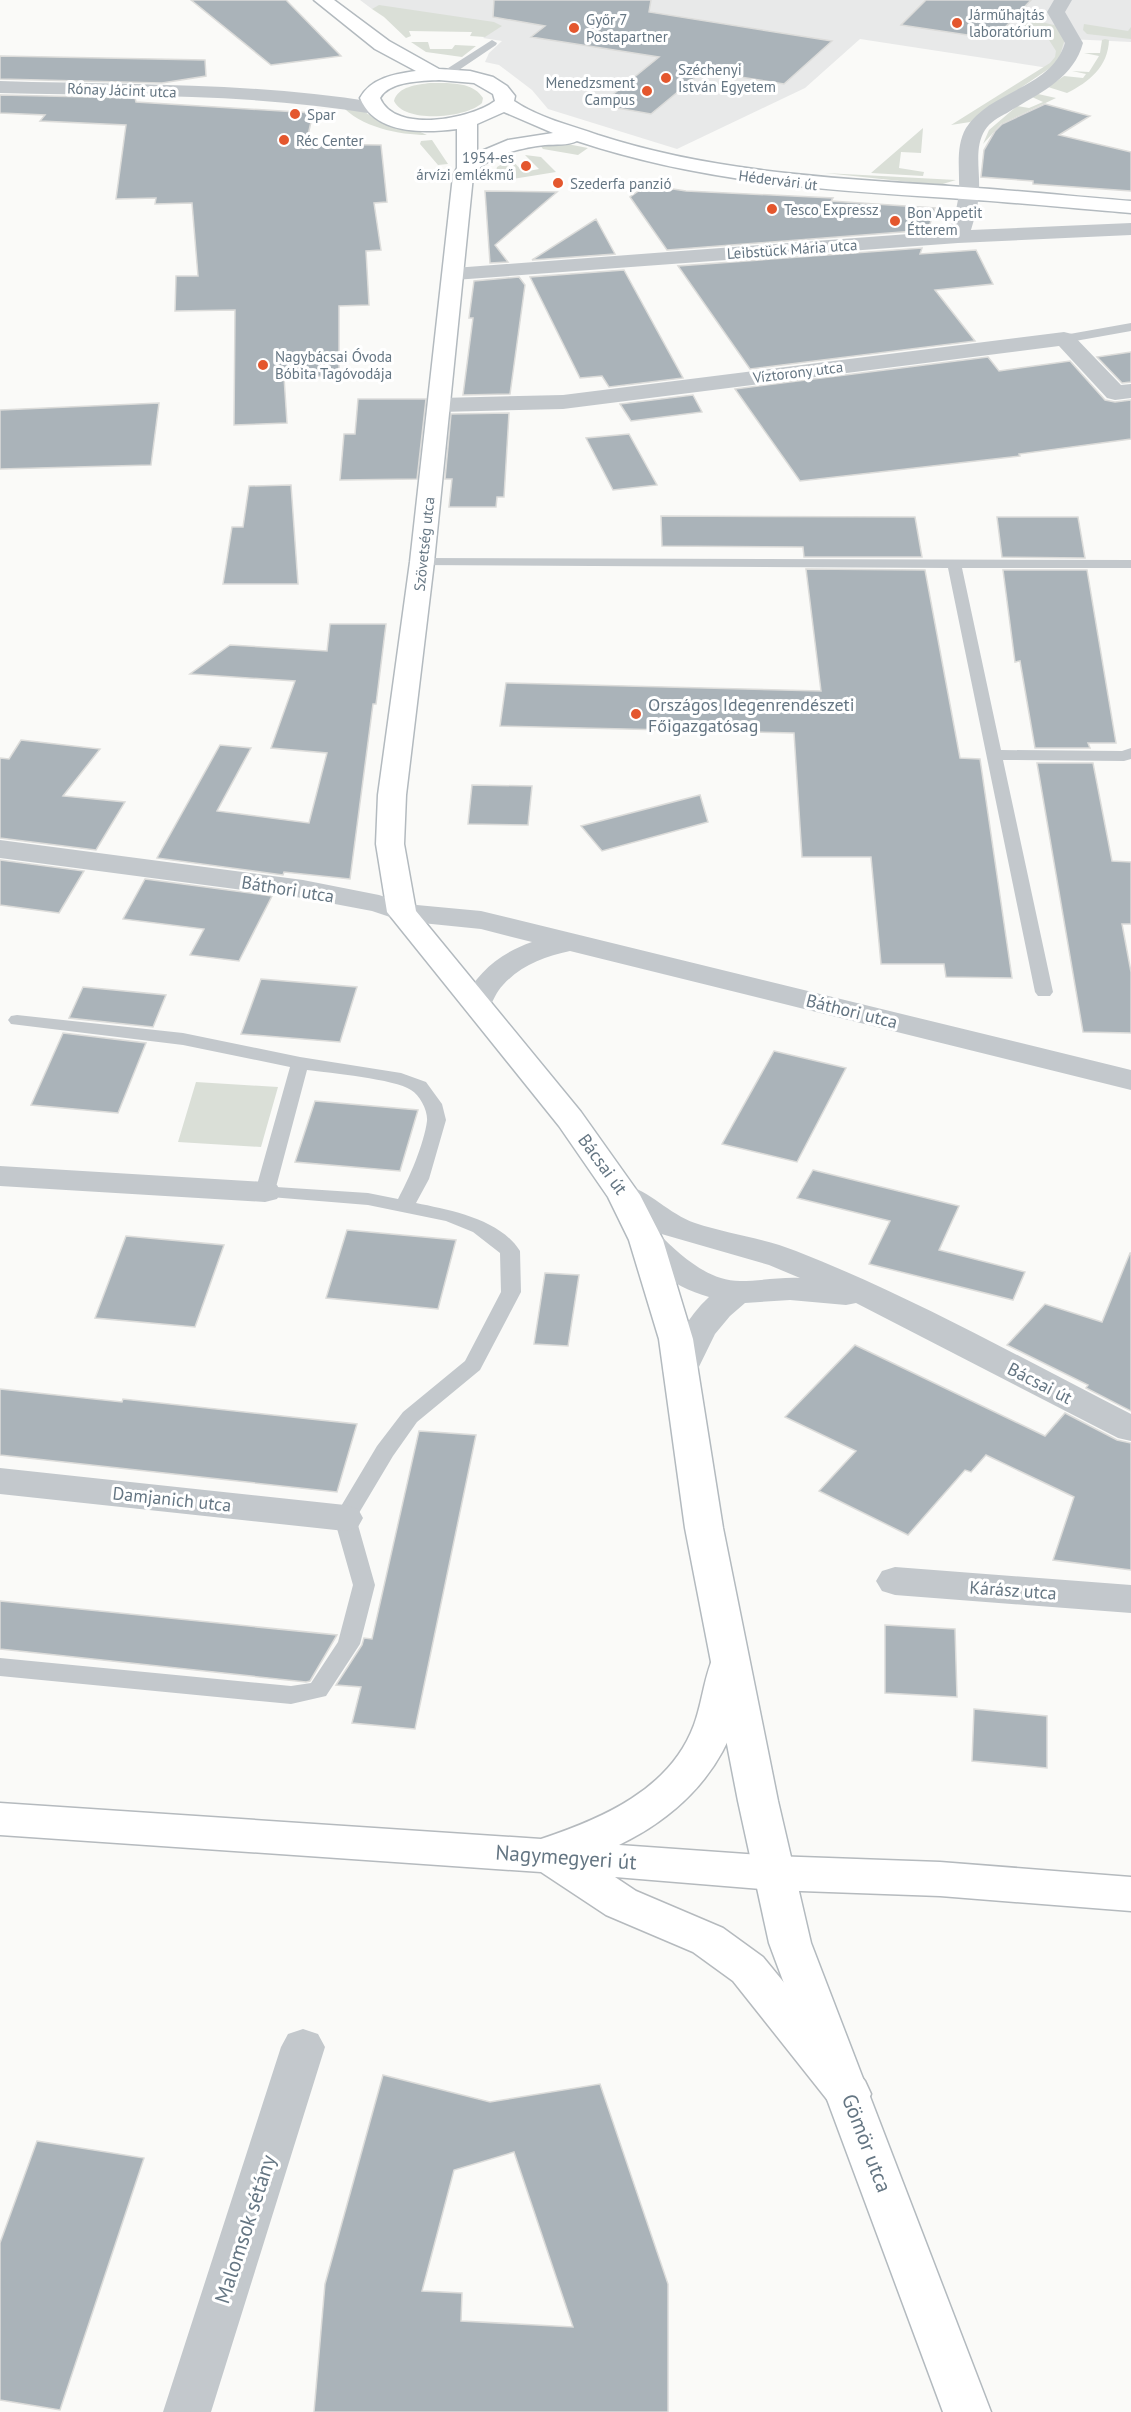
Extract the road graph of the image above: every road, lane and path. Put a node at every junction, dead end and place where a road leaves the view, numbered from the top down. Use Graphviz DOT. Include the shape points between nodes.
graph roads {
  1 [pos="323,0"];
  2 [pos="1063,0"];
  3 [pos="382,45"];
  4 [pos="440,74"];
  5 [pos="480,79"];
  6 [pos="384,86"];
  7 [pos="0,87"];
  8 [pos="244,94"];
  9 [pos="504,103"];
  10 [pos="374,108"];
  11 [pos="471,121"];
  12 [pos="415,124"];
  13 [pos="583,139"];
  14 [pos="465,172"];
  15 [pos="969,193"];
  16 [pos="1131,207"];
  17 [pos="1131,229"];
  18 [pos="958,237"];
  19 [pos="454,274"];
  20 [pos="1131,327"];
  21 [pos="1064,339"];
  22 [pos="1131,391"];
  23 [pos="440,405"];
  24 [pos="422,562"];
  25 [pos="954,563"];
  26 [pos="1131,564"];
  27 [pos="1131,753"];
  28 [pos="994,755"];
  29 [pos="0,849"];
  30 [pos="402,912"];
  31 [pos="573,942"];
  32 [pos="1044,992"];
  33 [pos="477,1003"];
  34 [pos="17,1020"];
  35 [pos="300,1063"];
  36 [pos="1131,1080"];
  37 [pos="0,1176"];
  38 [pos="265,1192"];
  39 [pos="624,1196"];
  40 [pos="405,1205"];
  41 [pos="646,1240"];
  42 [pos="738,1292"];
  43 [pos="885,1303"];
  44 [pos="681,1371"];
  45 [pos="1131,1429"];
  46 [pos="0,1481"];
  47 [pos="345,1518"];
  48 [pos="895,1581"];
  49 [pos="1131,1599"];
  50 [pos="730,1661"];
  51 [pos="0,1667"];
  52 [pos="0,1819"];
  53 [pos="498,1852"];
  54 [pos="550,1856"];
  55 [pos="773,1873"];
  56 [pos="1131,1894"];
  57 [pos="303,2047"];
  58 [pos="849,2094"];
  59 [pos="187,2412"];
  60 [pos="967,2412"];
  1 -- 3 [label="street"];
  2 -- 15 [label="street" via="1056,12 1074,43 1070,58 1060,70 993,113 974,131 970,143"];
  3 -- 4 [label="street"];
  3 -- 6 [label="street" via="393,74"];
  4 -- 5 [label="street"];
  4 -- 5 [label="lane" via="487,47 477,71"];
  4 -- 6 [label="street" via="418,75"];
  5 -- 9 [label="street, Hédervári út" via="501,90"];
  6 -- 8 [label="street, Rónay Jácint utca"];
  6 -- 10 [label="street" via="372,95 370,102"];
  7 -- 8 [label="street, Rónay Jácint utca"];
  8 -- 10 [label="street, Rónay Jácint utca"];
  9 -- 11 [label="street" via="489,116"];
  9 -- 13 [label="street, Hédervári út" via="525,117"];
  10 -- 12 [label="street"];
  11 -- 12 [label="street"];
  11 -- 13 [label="street, Hédervári út"];
  11 -- 14 [label="street, Szövetség utca"];
  12 -- 14 [label="street" via="436,135"];
  13 -- 14 [label="street" via="514,144 481,157"];
  13 -- 15 [label="street, Hédervári út" via="675,164 757,178"];
  14 -- 19 [label="street, Szövetség utca"];
  15 -- 16 [label="street, Hédervári út"];
  15 -- 18 [label="street"];
  17 -- 18 [label="street, Leibstück Mária utca"];
  18 -- 19 [label="street, Leibstück Mária utca"];
  19 -- 23 [label="street, Szövetség utca"];
  20 -- 21 [label="lane"];
  21 -- 22 [label="street" via="1115,393"];
  21 -- 23 [label="street, Víztorony utca" via="563,402"];
  23 -- 24 [label="street, Szövetség utca"];
  24 -- 25 [label="lane"];
  24 -- 30 [label="street, Szövetség utca" via="392,795 390,844"];
  25 -- 26 [label="lane"];
  25 -- 28 [label="lane"];
  27 -- 28 [label="lane"];
  28 -- 32 [label="lane"];
  29 -- 30 [label="street, Báthori utca" via="303,890"];
  30 -- 31 [label="street, Báthori utca" via="481,920"];
  30 -- 33 [label="street, Bácsai út"];
  31 -- 33 [label="street, Báthori utca" via="550,945 517,959 491,982"];
  31 -- 36 [label="street, Báthori utca"];
  33 -- 39 [label="street, Bácsai út" via="570,1119"];
  34 -- 35 [label="lane" via="183,1039"];
  35 -- 38 [label="lane"];
  35 -- 40 [label="lane" via="401,1079 419,1086 433,1104 437,1120 419,1179"];
  37 -- 38 [label="street"];
  38 -- 40 [label="lane"];
  39 -- 41 [label="street, Gömör utca"];
  39 -- 43 [label="street, Bácsai út" via="673,1226 816,1269"];
  40 -- 47 [label="lane" via="480,1227 510,1251 511,1292 473,1365 410,1417"];
  41 -- 42 [label="street, Bácsai út" via="690,1278"];
  41 -- 44 [label="street, Gömör utca" via="670,1314"];
  42 -- 43 [label="street, Bácsai út" via="806,1289"];
  42 -- 44 [label="street" via="703,1324"];
  43 -- 45 [label="street, Bácsai út"];
  44 -- 50 [label="street, Gömör utca" via="704,1528"];
  46 -- 47 [label="street, Damjanich utca"];
  47 -- 51 [label="lane" via="364,1585 349,1644 318,1690 291,1695"];
  48 -- 49 [label="street, Kárász utca"];
  50 -- 53 [label="street" via="713,1729 678,1784 657,1802 628,1822 558,1851"];
  50 -- 55 [label="street, Gömör utca"];
  52 -- 53 [label="street, Nagymegyeri út"];
  53 -- 54 [label="street, Nagymegyeri út"];
  54 -- 55 [label="street, Nagymegyeri út"];
  54 -- 58 [label="street" via="621,1903 708,1940 748,1970"];
  55 -- 56 [label="street, Nagymegyeri út" via="972,1881"];
  55 -- 58 [label="street, Gömör utca" via="790,1944"];
  57 -- 59 [label="street, Malomsok sétány"];
  58 -- 60 [label="street, Gömör utca"];
}
